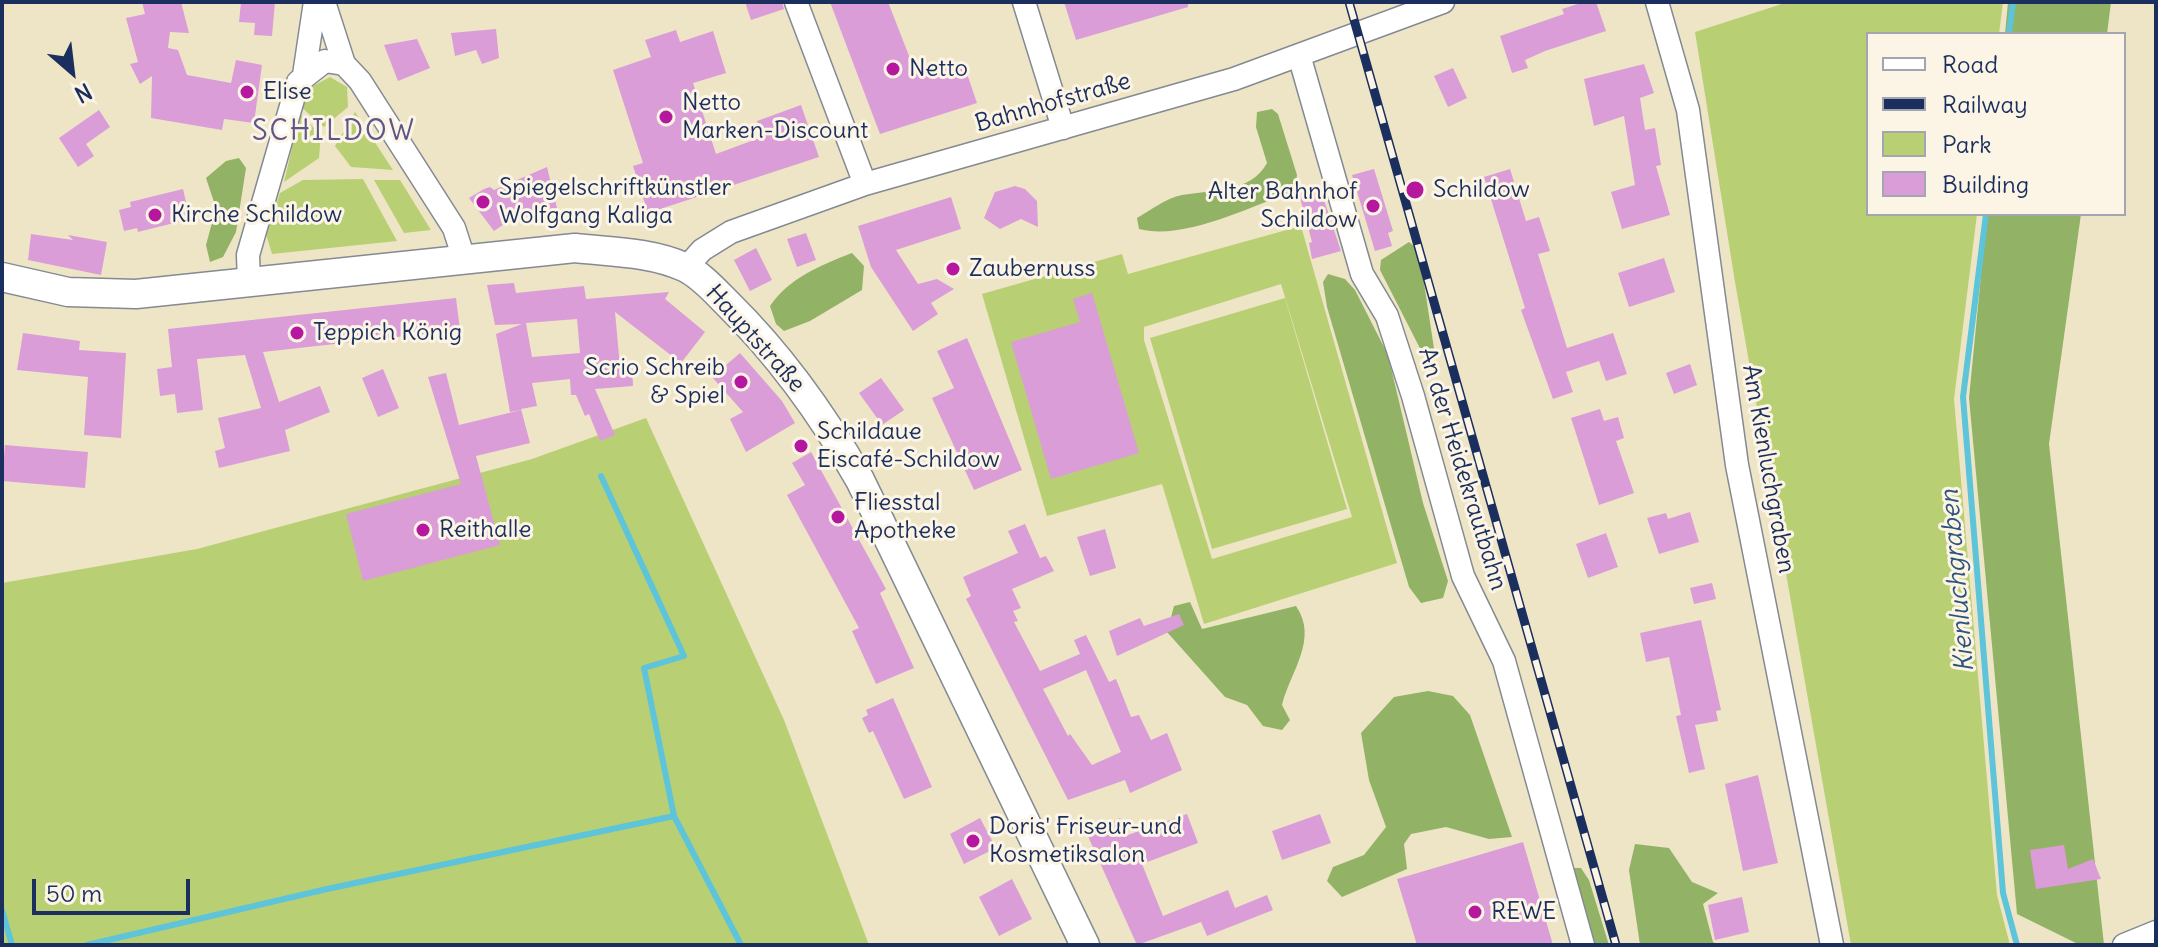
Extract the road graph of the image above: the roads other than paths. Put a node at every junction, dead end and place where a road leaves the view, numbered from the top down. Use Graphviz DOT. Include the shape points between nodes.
graph roads {
  1 [pos="315,2"];
  2 [pos="324,2"];
  3 [pos="796,2"];
  4 [pos="1024,2"];
  5 [pos="1443,2"];
  6 [pos="1657,2"];
  7 [pos="1299,55"];
  8 [pos="344,64"];
  9 [pos="304,75"];
  10 [pos="1063,128"];
  11 [pos="865,184"];
  12 [pos="464,259"];
  13 [pos="686,268"];
  14 [pos="2,277"];
  15 [pos="249,283"];
  16 [pos="2156,932"];
  17 [pos="1085,945"];
  18 [pos="1583,945"];
  19 [pos="1832,945"];
  20 [pos="2124,945"];
  1 -- 9 [label="street"];
  2 -- 8 [label="street"];
  3 -- 11 [label="street"];
  4 -- 10 [label="street"];
  5 -- 7 [label="street, Bahnhofstraße"];
  6 -- 19 [label="street, Am Kienluchgraben" via="1688,110 1737,465"];
  7 -- 10 [label="street, Bahnhofstraße"];
  7 -- 18 [label="street, An der Heidekrautbahn" via="1362,274 1387,316 1413,396 1463,576 1504,661"];
  8 -- 9 [label="street" via="325,61"];
  8 -- 12 [label="street" via="446,216"];
  9 -- 15 [label="street" via="248,255"];
  10 -- 11 [label="street, Bahnhofstraße"];
  11 -- 13 [label="street, Bahnhofstraße" via="731,232 702,250"];
  12 -- 13 [label="main road, Hauptstraße" via="575,248 639,254"];
  12 -- 15 [label="main road, Hauptstraße"];
  13 -- 17 [label="main road, Hauptstraße" via="738,314 833,431"];
  14 -- 15 [label="main road, Hauptstraße" via="102,295"];
  16 -- 20 [label="street"];
}
